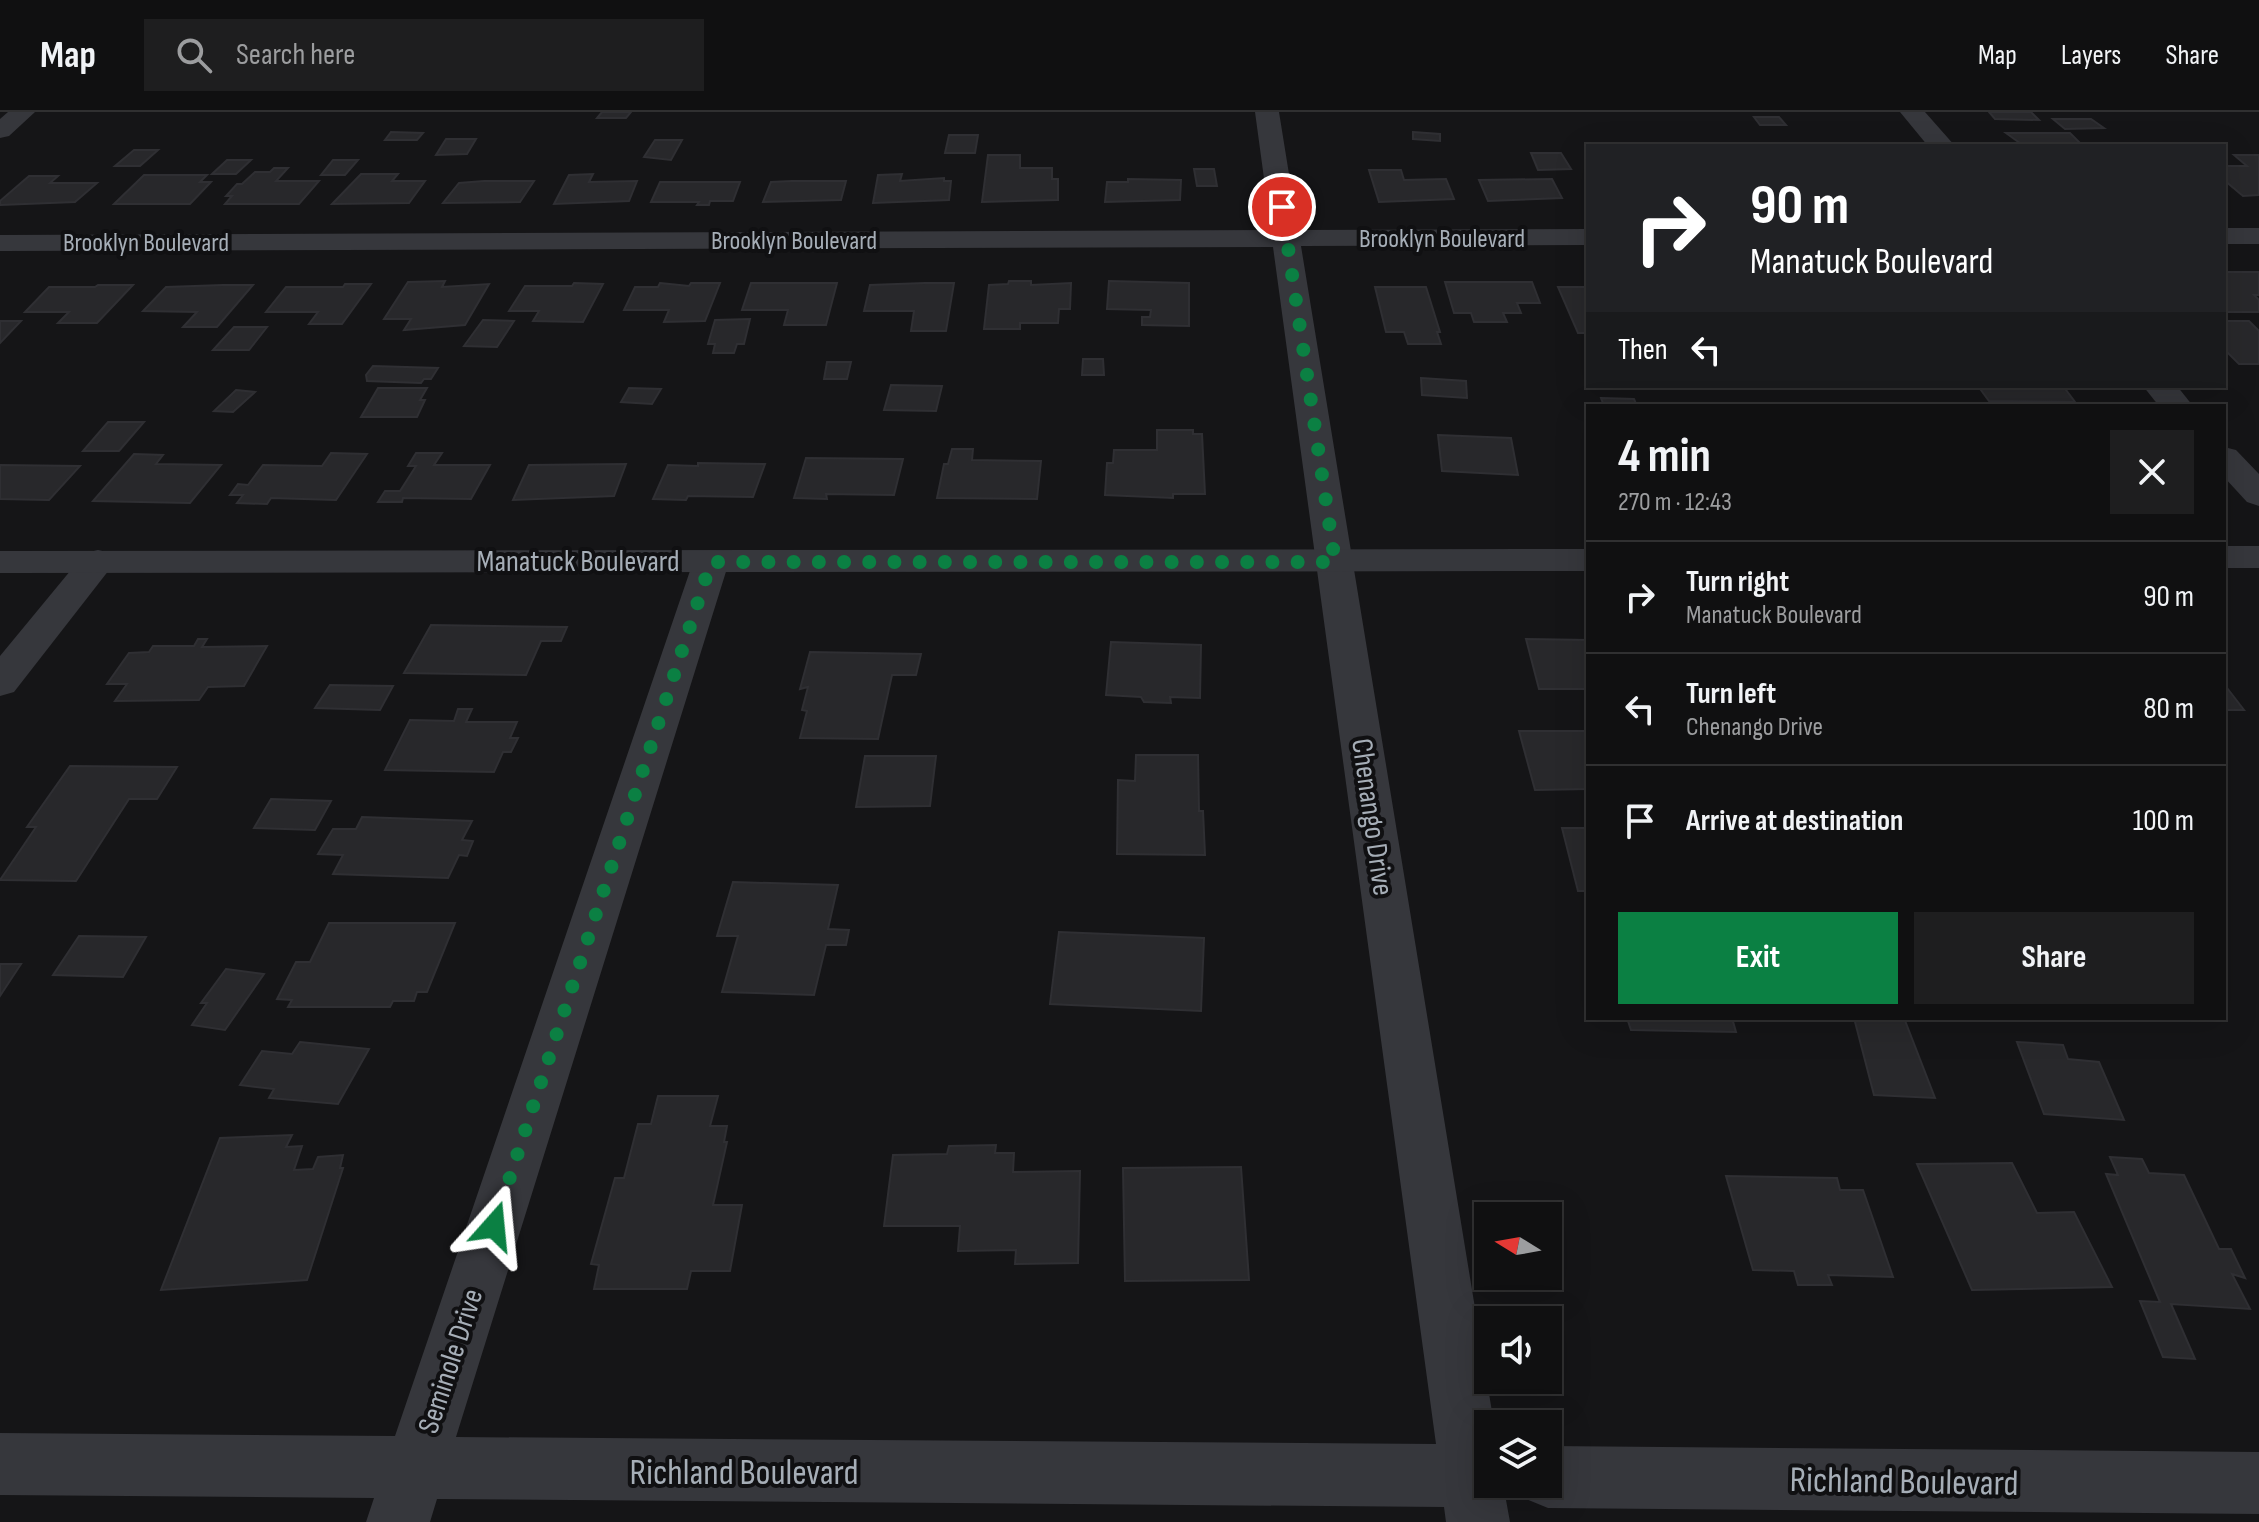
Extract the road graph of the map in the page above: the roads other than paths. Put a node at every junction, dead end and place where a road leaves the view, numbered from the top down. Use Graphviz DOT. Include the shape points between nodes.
graph roads {
  1 [pos="23,112"];
  2 [pos="1267,112"];
  3 [pos="1912,112"];
  4 [pos="0,131"];
  5 [pos="1940,144"];
  6 [pos="2226,236"];
  7 [pos="2259,236"];
  8 [pos="1586,237"];
  9 [pos="1288,238"];
  10 [pos="0,243"];
  11 [pos="2161,388"];
  12 [pos="2175,404"];
  13 [pos="2226,459"];
  14 [pos="2259,495"];
  15 [pos="2226,557"];
  16 [pos="2259,557"];
  17 [pos="1586,560"];
  18 [pos="98,561"];
  19 [pos="0,562"];
  20 [pos="711,562"];
  21 [pos="1335,562"];
  22 [pos="0,683"];
  23 [pos="1474,1459"];
  24 [pos="0,1464"];
  25 [pos="1562,1477"];
  26 [pos="2259,1483"];
  27 [pos="1474,1491"];
  28 [pos="407,1495"];
  1 -- 4 [label="street"];
  2 -- 9 [label="street, Chenango Drive"];
  3 -- 5 [label="street"];
  6 -- 7 [label="street"];
  8 -- 9 [label="street, Brooklyn Boulevard"];
  9 -- 10 [label="street, Brooklyn Boulevard"];
  9 -- 21 [label="street, Chenango Drive"];
  11 -- 12 [label="street"];
  13 -- 14 [label="street"];
  15 -- 16 [label="street"];
  17 -- 21 [label="street, Manatuck Boulevard"];
  18 -- 19 [label="street, Manatuck Boulevard"];
  18 -- 20 [label="street, Manatuck Boulevard"];
  18 -- 22 [label="street"];
  20 -- 21 [label="street, Manatuck Boulevard"];
  20 -- 28 [label="street, Seminole Drive"];
  21 -- 23 [label="street, Chenango Drive"];
  24 -- 28 [label="street, Richland Boulevard"];
  25 -- 26 [label="street, Richland Boulevard"];
  27 -- 28 [label="street, Richland Boulevard"];
}
